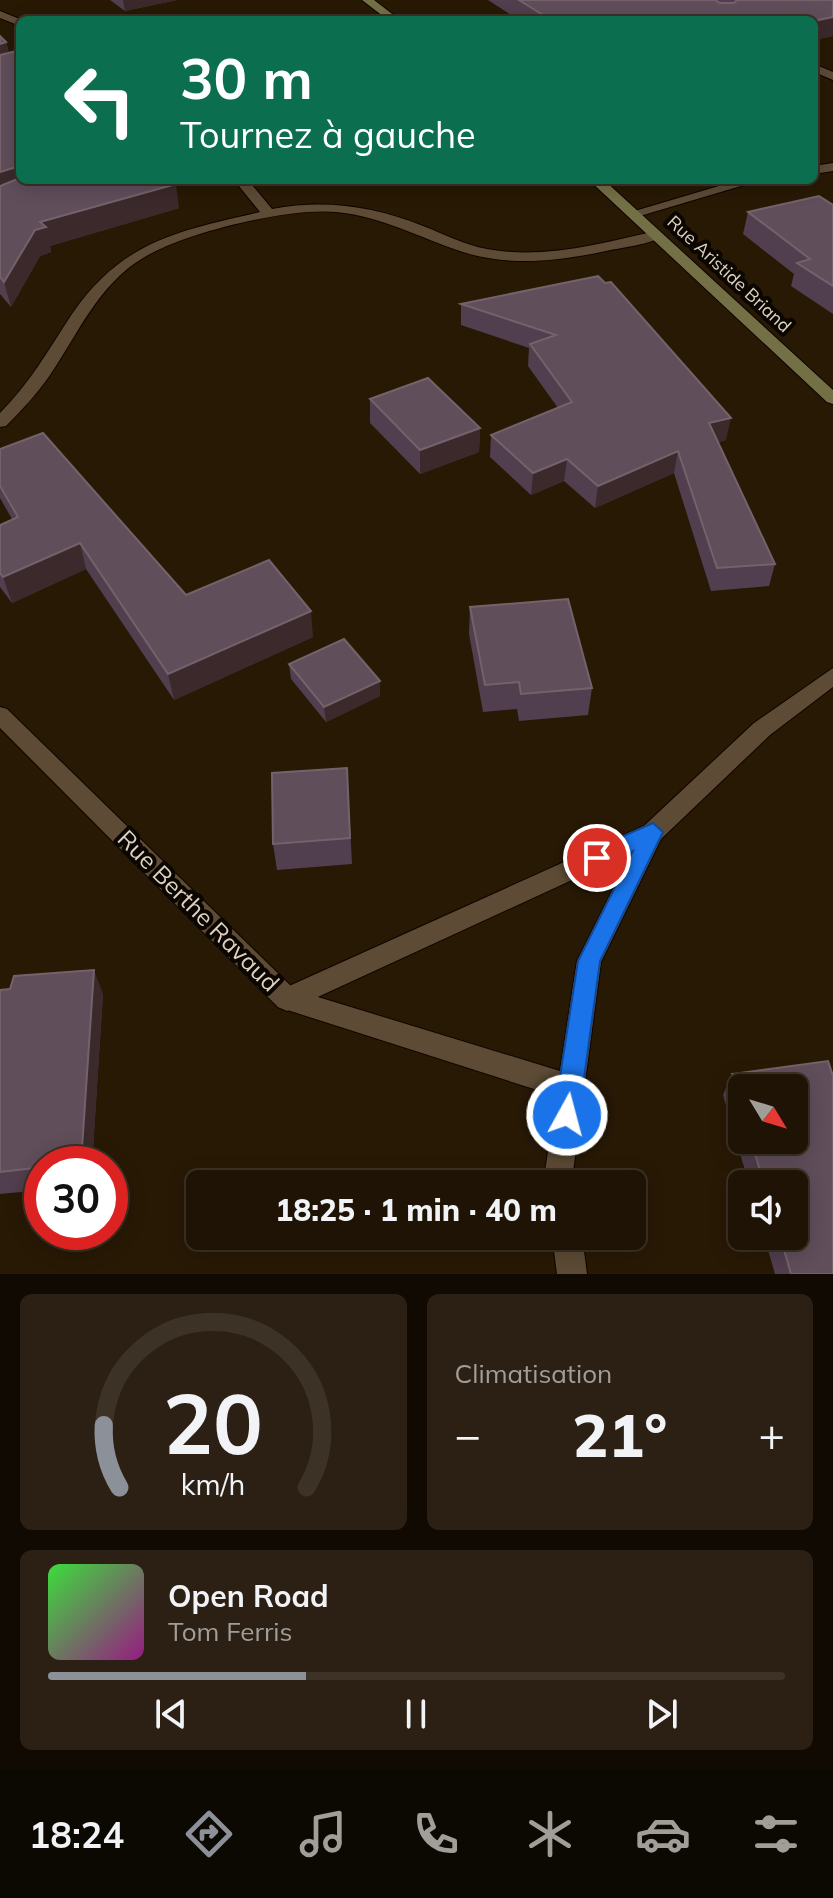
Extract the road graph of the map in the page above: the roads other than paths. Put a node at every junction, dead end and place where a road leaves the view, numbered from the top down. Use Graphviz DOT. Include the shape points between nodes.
graph roads {
  1 [pos="367,0"];
  2 [pos="389,16"];
  3 [pos="244,184"];
  4 [pos="601,184"];
  5 [pos="740,184"];
  6 [pos="635,213"];
  7 [pos="269,214"];
  8 [pos="657,235"];
  9 [pos="833,399"];
  10 [pos="0,422"];
  11 [pos="833,676"];
  12 [pos="0,715"];
  13 [pos="653,832"];
  14 [pos="287,999"];
  15 [pos="570,1087"];
  16 [pos="562,1170"];
  17 [pos="569,1250"];
  18 [pos="572,1274"];
  1 -- 2 [label="main road"];
  3 -- 7 [label="street"];
  4 -- 6 [label="main road, Rue Aristide Briand"];
  5 -- 6 [label="street"];
  6 -- 8 [label="main road, Rue Aristide Briand"];
  7 -- 8 [label="street" via="325,206 393,220 486,254 524,258 560,257"];
  7 -- 10 [label="street" via="138,254 98,290 30,391"];
  8 -- 9 [label="main road, Rue Aristide Briand"];
  11 -- 13 [label="street" via="762,729"];
  12 -- 14 [label="street, Rue Berthe Ravaud"];
  13 -- 14 [label="street"];
  13 -- 15 [label="street" via="589,961"];
  14 -- 15 [label="street, Rue Berthe Ravaud"];
  15 -- 16 [label="street"];
  17 -- 18 [label="street"];
}
